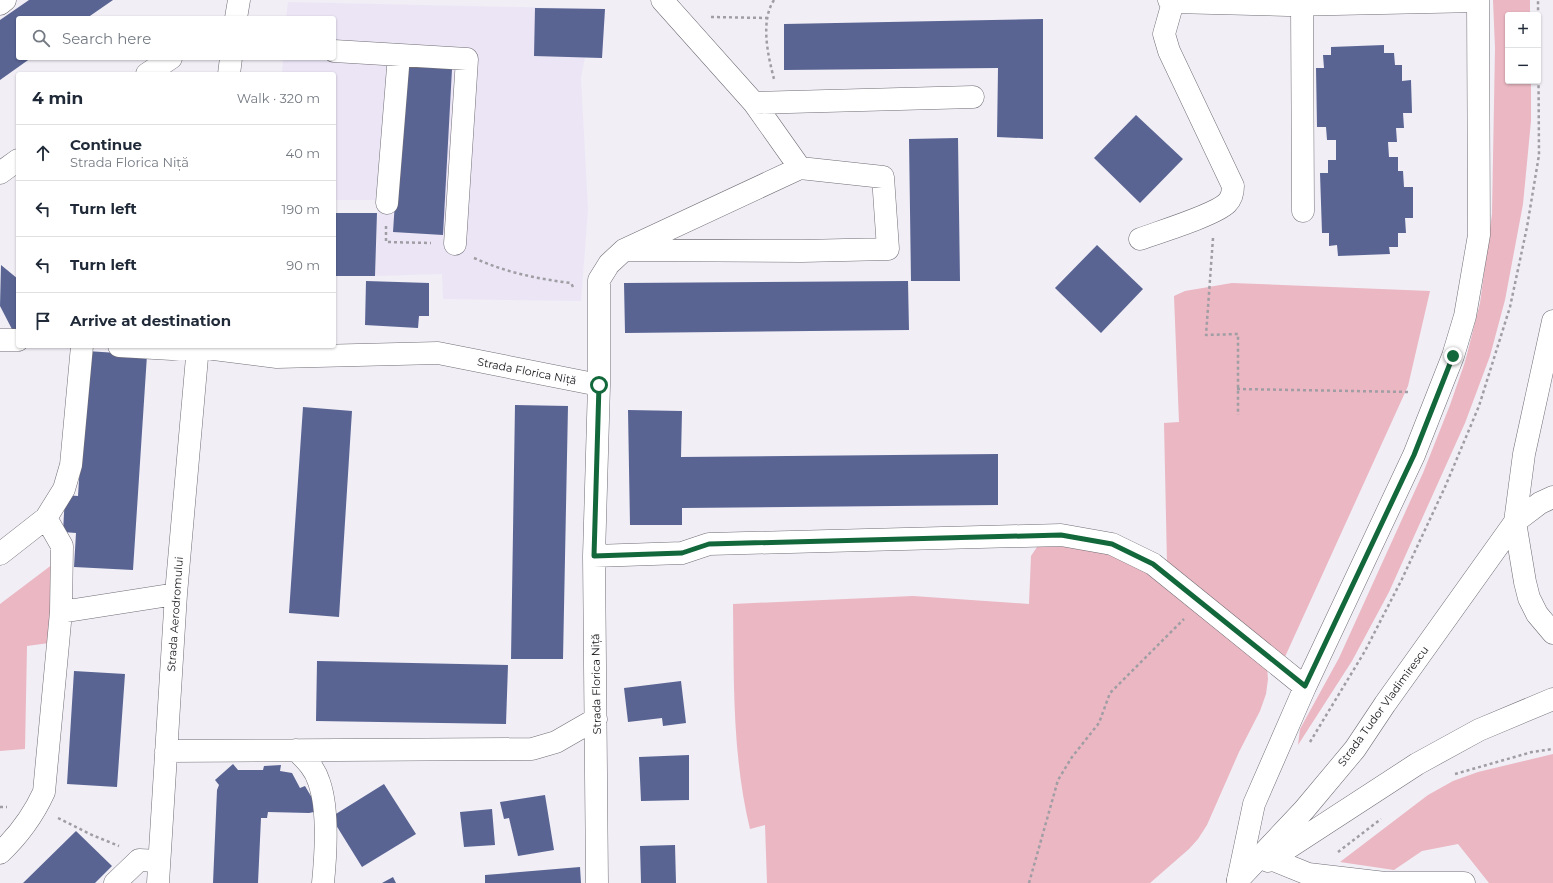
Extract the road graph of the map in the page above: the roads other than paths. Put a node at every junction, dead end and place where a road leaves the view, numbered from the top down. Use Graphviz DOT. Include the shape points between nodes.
graph roads {
  1 [pos="5,0"];
  2 [pos="662,0"];
  3 [pos="1171,1"];
  4 [pos="1478,1"];
  5 [pos="0,4"];
  6 [pos="1302,5"];
  7 [pos="336,51"];
  8 [pos="399,55"];
  9 [pos="168,60"];
  10 [pos="231,60"];
  11 [pos="151,72"];
  12 [pos="229,72"];
  13 [pos="973,97"];
  14 [pos="754,103"];
  15 [pos="16,161"];
  16 [pos="800,168"];
  17 [pos="0,172"];
  18 [pos="386,204"];
  19 [pos="1303,211"];
  20 [pos="1140,239"];
  21 [pos="455,244"];
  22 [pos="624,250"];
  23 [pos="1553,321"];
  24 [pos="0,340"];
  25 [pos="16,340"];
  26 [pos="82,348"];
  27 [pos="154,348"];
  28 [pos="181,348"];
  29 [pos="198,348"];
  30 [pos="212,348"];
  31 [pos="599,385"];
  32 [pos="1553,497"];
  33 [pos="46,518"];
  34 [pos="1515,522"];
  35 [pos="0,554"];
  36 [pos="594,556"];
  37 [pos="176,594"];
  38 [pos="61,612"];
  39 [pos="1553,633"];
  40 [pos="1305,686"];
  41 [pos="1553,699"];
  42 [pos="596,719"];
  43 [pos="296,750"];
  44 [pos="166,751"];
  45 [pos="0,853"];
  46 [pos="1271,859"];
  47 [pos="159,861"];
  48 [pos="1237,882"];
  49 [pos="115,883"];
  50 [pos="158,883"];
  51 [pos="323,883"];
  52 [pos="597,883"];
  53 [pos="1464,883"];
  1 -- 5 [label="street"];
  2 -- 14 [label="street"];
  3 -- 6 [label="street"];
  3 -- 20 [label="street" via="1164,34 1169,51 1233,186 1233,194 1228,203 1215,211"];
  4 -- 6 [label="street"];
  4 -- 40 [label="street" via="1479,234 1465,316 1453,356 1414,455"];
  6 -- 19 [label="street"];
  7 -- 8 [label="street"];
  8 -- 18 [label="street"];
  8 -- 21 [label="street" via="467,59"];
  9 -- 11 [label="street"];
  10 -- 12 [label="street"];
  13 -- 14 [label="street"];
  14 -- 16 [label="street"];
  15 -- 17 [label="street"];
  16 -- 22 [label="street"];
  16 -- 22 [label="street" via="883,177 888,250"];
  22 -- 31 [label="street" via="609,264 599,280"];
  23 -- 34 [label="street" via="1524,454"];
  24 -- 25 [label="street"];
  26 -- 33 [label="street" via="71,465 64,489"];
  27 -- 28 [label="street, Strada Florica Niță"];
  29 -- 37 [label="street, Strada Aerodromului"];
  30 -- 31 [label="street, Strada Florica Niță" via="277,357 438,353"];
  31 -- 36 [label="street, Strada Florica Niță"];
  32 -- 34 [label="street" via="1540,503"];
  33 -- 35 [label="street"];
  33 -- 38 [label="street" via="62,546"];
  34 -- 39 [label="street" via="1529,598 1537,614"];
  34 -- 48 [label="street, Strada Tudor Vladimirescu" via="1355,749 1304,810"];
  36 -- 40 [label="street" via="682,553 709,544 1061,535 1087,539 1112,544 1153,564"];
  36 -- 42 [label="street, Strada Florica Niță"];
  37 -- 38 [label="street"];
  37 -- 44 [label="street, Strada Aerodromului"];
  38 -- 45 [label="street" via="44,792 26,826"];
  40 -- 48 [label="street" via="1254,804"];
  41 -- 46 [label="street" via="1479,730 1417,764"];
  42 -- 43 [label="street" via="556,742 532,748"];
  42 -- 52 [label="street, Strada Florica Niță"];
  43 -- 44 [label="street"];
  43 -- 51 [label="street" via="312,766 323,801"];
  44 -- 47 [label="street, Strada Aerodromului"];
  46 -- 48 [label="street"];
  46 -- 53 [label="street" via="1308,874 1385,883"];
  47 -- 49 [label="street" via="138,860"];
  47 -- 50 [label="street, Strada Aerodromului"];
}
